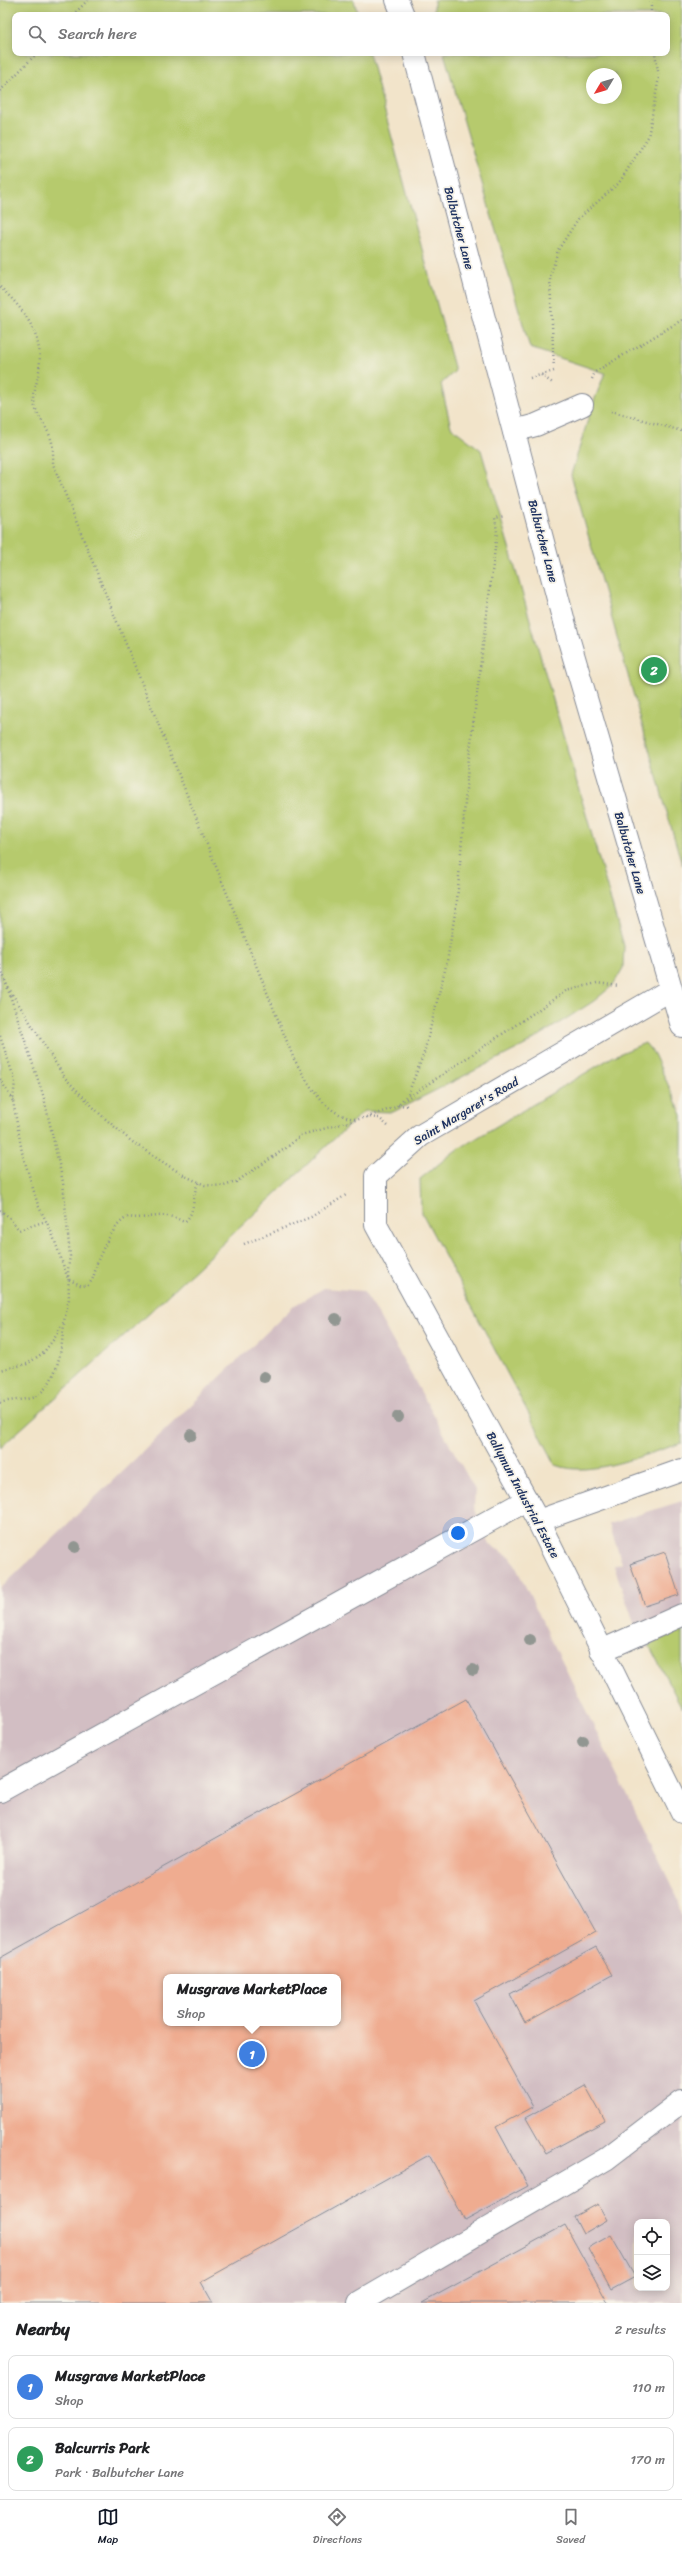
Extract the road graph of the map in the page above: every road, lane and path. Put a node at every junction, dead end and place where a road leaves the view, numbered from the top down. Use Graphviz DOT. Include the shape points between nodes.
graph roads {
  1 [pos="88,0"];
  2 [pos="397,0"];
  3 [pos="651,0"];
  4 [pos="76,12"];
  5 [pos="401,12"];
  6 [pos="651,12"];
  7 [pos="34,56"];
  8 [pos="415,56"];
  9 [pos="656,56"];
  10 [pos="0,91"];
  11 [pos="0,287"];
  12 [pos="682,320"];
  13 [pos="529,379"];
  14 [pos="582,405"];
  15 [pos="514,431"];
  16 [pos="682,431"];
  17 [pos="534,510"];
  18 [pos="0,965"];
  19 [pos="6,984"];
  20 [pos="670,990"];
  21 [pos="636,1010"];
  22 [pos="682,1026"];
  23 [pos="0,1036"];
  24 [pos="0,1079"];
  25 [pos="13,1101"];
  26 [pos="398,1105"];
  27 [pos="367,1117"];
  28 [pos="355,1120"];
  29 [pos="405,1149"];
  30 [pos="376,1176"];
  31 [pos="199,1182"];
  32 [pos="0,1210"];
  33 [pos="46,1221"];
  34 [pos="244,1244"];
  35 [pos="68,1279"];
  36 [pos="64,1321"];
  37 [pos="0,1370"];
  38 [pos="0,1403"];
  39 [pos="682,1470"];
  40 [pos="527,1500"];
  41 [pos="538,1521"];
  42 [pos="682,1615"];
  43 [pos="602,1651"];
  44 [pos="0,1791"];
  45 [pos="682,1812"];
  46 [pos="682,2101"];
  47 [pos="359,2303"];
  1 -- 4 [label="path"];
  2 -- 5 [label="street"];
  3 -- 6 [label="path"];
  7 -- 10 [label="path"];
  8 -- 15 [label="street, Balbutcher Lane"];
  9 -- 13 [label="path" via="659,77 648,137 619,183 578,219 558,250 550,278 554,371"];
  11 -- 28 [label="path" via="26,315 38,337 41,352 34,400 50,436 53,464 294,1059 325,1105 346,1118"];
  12 -- 14 [label="path" via="595,372"];
  14 -- 15 [label="street" via="536,425"];
  14 -- 16 [label="path"];
  15 -- 17 [label="street, Balbutcher Lane"];
  17 -- 20 [label="street, Balbutcher Lane"];
  17 -- 26 [label="path" via="495,518 497,532 468,766 455,916 447,962 424,1053 408,1094"];
  18 -- 19 [label="path"];
  19 -- 31 [label="path" via="65,1078 101,1115 131,1141 184,1176"];
  19 -- 35 [label="path" via="44,1098 61,1175 70,1256"];
  20 -- 21 [label="street, Saint Margaret's Road"];
  20 -- 22 [label="street, Balbutcher Lane"];
  21 -- 26 [label="path" via="623,986 597,983 566,991"];
  21 -- 29 [label="street, Saint Margaret's Road" via="420,1136"];
  23 -- 25 [label="path" via="15,1081"];
  24 -- 25 [label="path"];
  25 -- 33 [label="path" via="22,1152 38,1205"];
  26 -- 27 [label="path"];
  27 -- 28 [label="path"];
  27 -- 29 [label="path" via="379,1118 388,1125"];
  28 -- 31 [label="path" via="300,1135 286,1148 236,1182 224,1186"];
  29 -- 30 [label="street, Saint Margaret's Road"];
  30 -- 34 [label="path" via="310,1217"];
  30 -- 40 [label="street, Ballymun Industrial Estate" via="376,1225"];
  31 -- 35 [label="path" via="194,1190 192,1211 184,1222 167,1214 144,1218 128,1217 109,1236 99,1259 94,1280 82,1286"];
  32 -- 33 [label="path" via="10,1217 19,1230"];
  33 -- 35 [label="path"];
  35 -- 36 [label="path" via="69,1299"];
  36 -- 37 [label="path" via="43,1353 27,1364"];
  36 -- 38 [label="path" via="61,1352 48,1386 35,1397"];
  39 -- 41 [label="street"];
  40 -- 41 [label="street, Ballymun Industrial Estate"];
  40 -- 44 [label="street"];
  41 -- 43 [label="street, Ballymun Industrial Estate"];
  42 -- 43 [label="street"];
  43 -- 45 [label="street, Ballymun Industrial Estate"];
  46 -- 47 [label="street" via="606,2159"];
}
